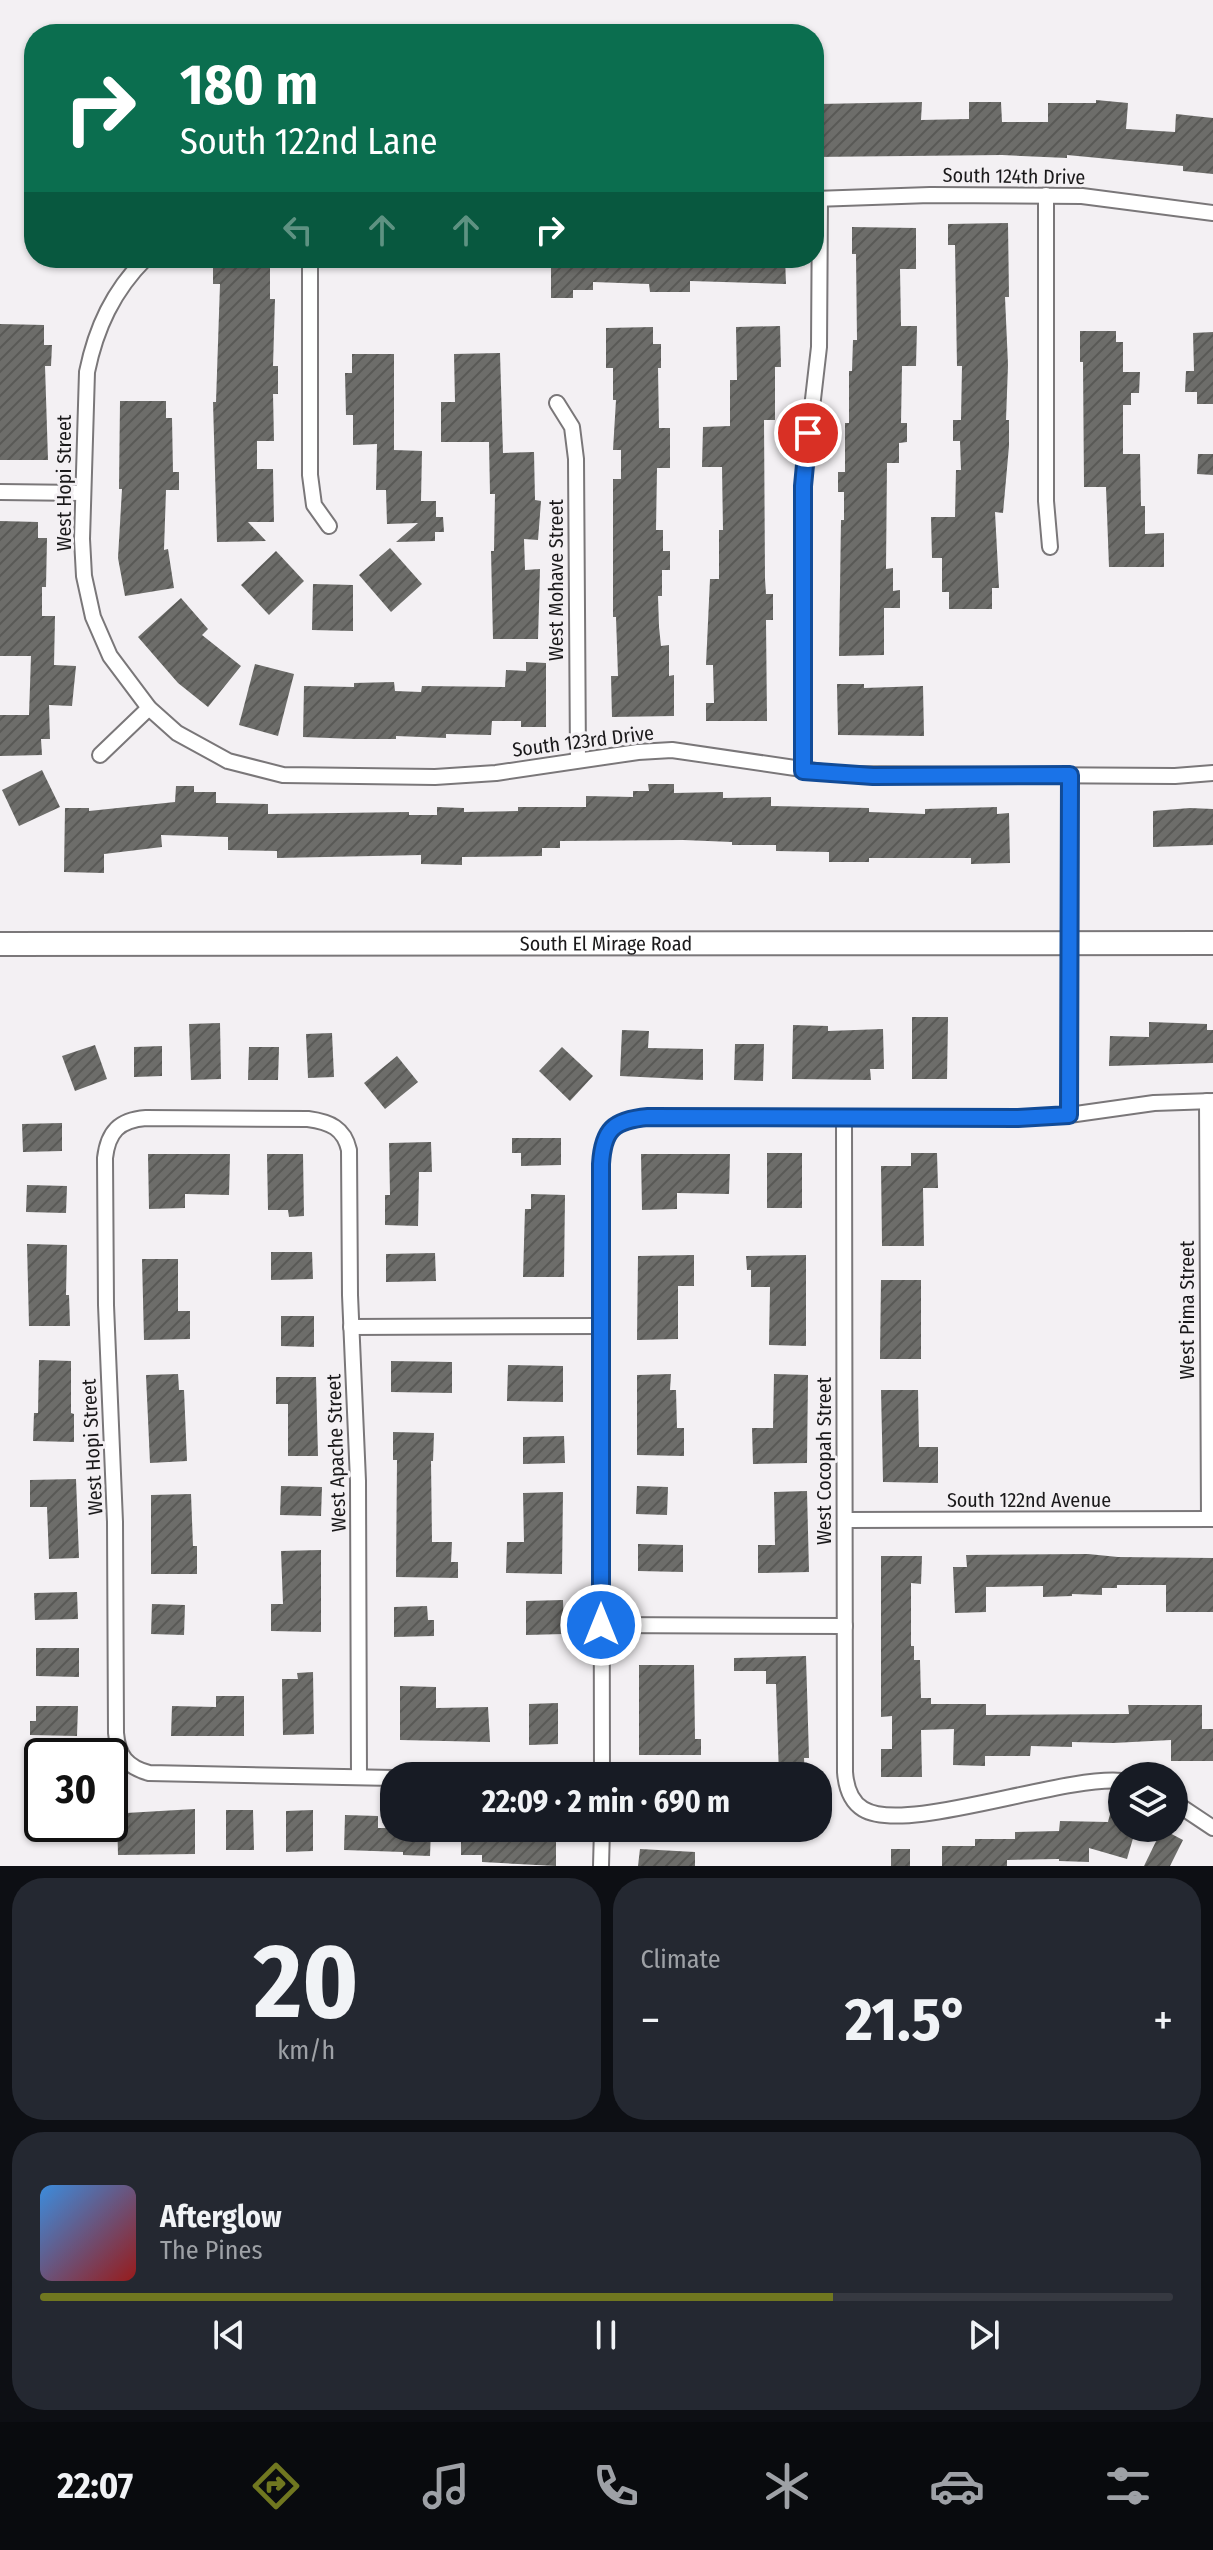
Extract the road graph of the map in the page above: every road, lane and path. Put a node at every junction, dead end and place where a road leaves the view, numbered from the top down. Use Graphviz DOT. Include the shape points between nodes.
graph roads {
  1 [pos="1046,195"];
  2 [pos="824,198"];
  3 [pos="1213,213"];
  4 [pos="137,268"];
  5 [pos="310,268"];
  6 [pos="818,268"];
  7 [pos="557,403"];
  8 [pos="0,492"];
  9 [pos="83,493"];
  10 [pos="329,526"];
  11 [pos="1050,547"];
  12 [pos="149,708"];
  13 [pos="162,720"];
  14 [pos="100,755"];
  15 [pos="578,760"];
  16 [pos="803,771"];
  17 [pos="1213,773"];
  18 [pos="1070,775"];
  19 [pos="1069,943"];
  20 [pos="1213,943"];
  21 [pos="0,944"];
  22 [pos="1210,1101"];
  23 [pos="1069,1115"];
  24 [pos="844,1118"];
  25 [pos="115,1128"];
  26 [pos="1210,1310"];
  27 [pos="601,1326"];
  28 [pos="351,1327"];
  29 [pos="1211,1519"];
  30 [pos="845,1520"];
  31 [pos="601,1625"];
  32 [pos="845,1626"];
  33 [pos="602,1762"];
  34 [pos="359,1777"];
  35 [pos="380,1778"];
  36 [pos="1108,1781"];
  37 [pos="1188,1811"];
  38 [pos="1213,1828"];
  39 [pos="602,1842"];
  40 [pos="601,1866"];
  1 -- 2 [label="street, South 124th Drive"];
  1 -- 3 [label="street, South 124th Drive"];
  1 -- 11 [label="street"];
  4 -- 9 [label="street, West Hopi Street" via="109,305 92,348 84,396"];
  5 -- 10 [label="street" via="310,475 314,505"];
  6 -- 16 [label="street" via="819,347 803,486"];
  7 -- 15 [label="street, West Mohave Street" via="572,427 575,444"];
  8 -- 9 [label="street"];
  9 -- 12 [label="street, West Hopi Street" via="84,576 93,617 110,656"];
  12 -- 13 [label="street, West Hopi Street"];
  12 -- 14 [label="street"];
  13 -- 15 [label="street, South 123rd Drive" via="212,754 283,775 435,777"];
  15 -- 16 [label="street, South 123rd Drive" via="672,750"];
  16 -- 18 [label="street, South 123rd Drive"];
  17 -- 18 [label="street, South 123rd Drive"];
  18 -- 19 [label="street"];
  19 -- 20 [label="main road, South El Mirage Road"];
  19 -- 21 [label="main road, South El Mirage Road"];
  19 -- 23 [label="street"];
  22 -- 23 [label="street"];
  22 -- 26 [label="street, West Pima Street"];
  23 -- 24 [label="street"];
  24 -- 27 [label="street" via="648,1117 611,1128 602,1151"];
  24 -- 30 [label="street, West Cocopah Street"];
  25 -- 28 [label="street, West Apache Street" via="146,1118 294,1119 320,1120 340,1130 349,1150"];
  25 -- 34 [label="street, West Hopi Street" via="105,1158 105,1283 120,1755 137,1770 160,1774"];
  26 -- 29 [label="street, West Pima Street"];
  27 -- 28 [label="street"];
  27 -- 31 [label="street"];
  28 -- 34 [label="street, West Apache Street"];
  29 -- 30 [label="street, South 122nd Avenue"];
  30 -- 32 [label="street, West Cocopah Street"];
  31 -- 32 [label="street"];
  31 -- 33 [label="street"];
  32 -- 36 [label="street, West Cocopah Street" via="845,1772 849,1793 872,1813 947,1810"];
  34 -- 35 [label="street"];
  37 -- 38 [label="street"];
  39 -- 40 [label="street"];
}
